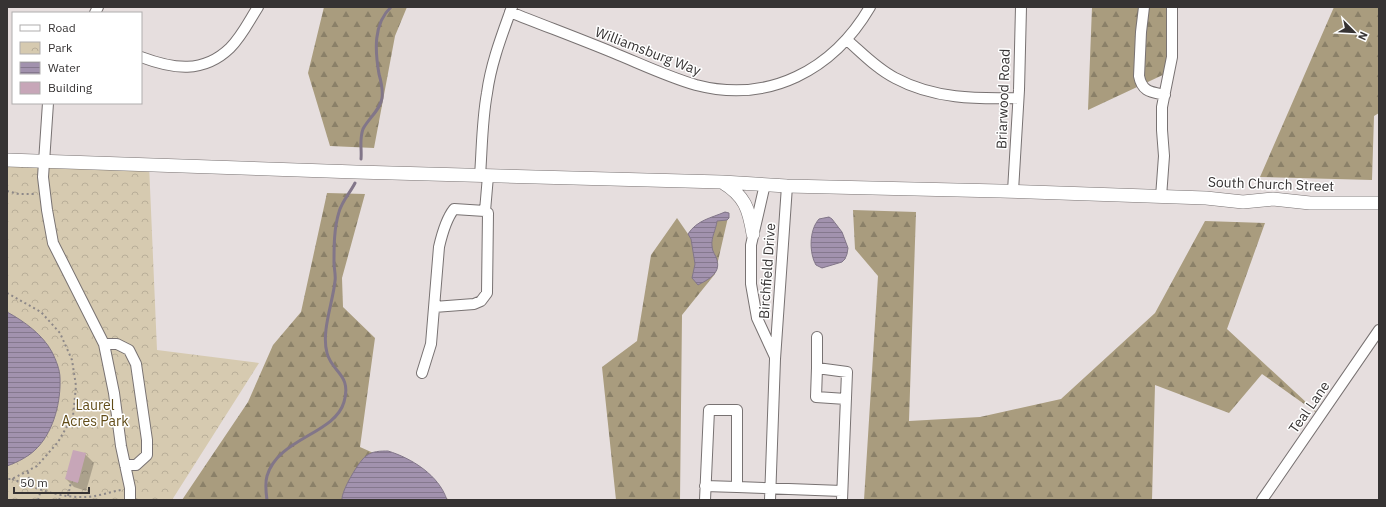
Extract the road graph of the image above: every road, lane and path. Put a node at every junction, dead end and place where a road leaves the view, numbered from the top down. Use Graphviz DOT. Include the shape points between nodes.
graph roads {
  1 [pos="258,7"];
  2 [pos="870,7"];
  3 [pos="1021,7"];
  4 [pos="1144,7"];
  5 [pos="1172,7"];
  6 [pos="511,9"];
  7 [pos="847,40"];
  8 [pos="142,57"];
  9 [pos="1165,95"];
  10 [pos="1018,98"];
  11 [pos="48,104"];
  12 [pos="7,160"];
  13 [pos="44,161"];
  14 [pos="484,176"];
  15 [pos="722,182"];
  16 [pos="765,184"];
  17 [pos="787,186"];
  18 [pos="36,188"];
  19 [pos="7,192"];
  20 [pos="1013,192"];
  21 [pos="1161,196"];
  22 [pos="1379,204"];
  23 [pos="485,211"];
  24 [pos="754,234"];
  25 [pos="7,293"];
  26 [pos="434,307"];
  27 [pos="1379,330"];
  28 [pos="818,337"];
  29 [pos="104,344"];
  30 [pos="775,359"];
  31 [pos="817,368"];
  32 [pos="422,373"];
  33 [pos="846,399"];
  34 [pos="125,465"];
  35 [pos="28,472"];
  36 [pos="7,479"];
  37 [pos="12,479"];
  38 [pos="71,482"];
  39 [pos="30,486"];
  40 [pos="705,486"];
  41 [pos="737,487"];
  42 [pos="130,488"];
  43 [pos="771,489"];
  44 [pos="41,490"];
  45 [pos="61,495"];
  46 [pos="842,495"];
  47 [pos="68,496"];
  48 [pos="38,500"];
  49 [pos="60,500"];
  50 [pos="130,500"];
  51 [pos="705,500"];
  52 [pos="770,500"];
  53 [pos="1262,500"];
  1 -- 8 [label="street" via="231,47 211,61 189,67 177,67"];
  2 -- 7 [label="street, Williamsburg Way"];
  3 -- 10 [label="street, Briarwood Road"];
  4 -- 9 [label="street" via="1140,83 1147,91"];
  5 -- 9 [label="street" via="1172,57"];
  6 -- 7 [label="street, Williamsburg Way" via="666,75 696,85 726,89 756,88 785,81 822,63"];
  6 -- 14 [label="street" via="487,93 483,121"];
  7 -- 10 [label="street" via="885,72 916,88 966,98"];
  9 -- 21 [label="street" via="1162,108 1164,156"];
  10 -- 20 [label="street, Briarwood Road"];
  11 -- 13 [label="street"];
  12 -- 13 [label="main road, South Church Street"];
  13 -- 14 [label="main road, South Church Street"];
  13 -- 29 [label="street" via="43,177 53,243"];
  14 -- 15 [label="main road, South Church Street"];
  14 -- 23 [label="street"];
  15 -- 16 [label="main road, South Church Street"];
  15 -- 24 [label="main road" via="742,198 750,214"];
  16 -- 17 [label="main road, South Church Street"];
  16 -- 24 [label="street, Birchfield Drive"];
  17 -- 20 [label="main road, South Church Street"];
  17 -- 30 [label="street, Birchfield Drive"];
  18 -- 19 [label="path" via="37,194"];
  20 -- 21 [label="main road, South Church Street"];
  21 -- 22 [label="main road, South Church Street" via="1243,202 1273,198 1310,203"];
  23 -- 26 [label="street" via="454,209 451,212 439,247"];
  23 -- 26 [label="street" via="488,213 487,293 474,304"];
  24 -- 30 [label="street, Birchfield Drive" via="750,284 757,318"];
  25 -- 35 [label="path" via="41,312 60,333 72,360 76,386 73,416 58,442 37,466"];
  26 -- 32 [label="street" via="431,344"];
  27 -- 53 [label="street, Teal Lane"];
  28 -- 31 [label="street"];
  29 -- 34 [label="street"];
  29 -- 34 [label="street" via="117,344 129,350 136,364 147,455 136,465"];
  30 -- 43 [label="street, Birchfield Drive"];
  31 -- 33 [label="street" via="847,372"];
  31 -- 33 [label="street" via="816,397"];
  33 -- 46 [label="street"];
  34 -- 42 [label="street"];
  35 -- 37 [label="path"];
  35 -- 39 [label="path"];
  36 -- 37 [label="path"];
  37 -- 39 [label="path"];
  38 -- 47 [label="path"];
  39 -- 44 [label="path"];
  40 -- 41 [label="street"];
  40 -- 41 [label="street" via="709,410 737,410"];
  40 -- 51 [label="street"];
  41 -- 43 [label="street"];
  42 -- 47 [label="path" via="86,498"];
  42 -- 50 [label="street"];
  43 -- 46 [label="street"];
  43 -- 52 [label="street, Birchfield Drive"];
  44 -- 45 [label="path"];
  44 -- 48 [label="path"];
  45 -- 47 [label="path"];
  45 -- 49 [label="path"];
}
